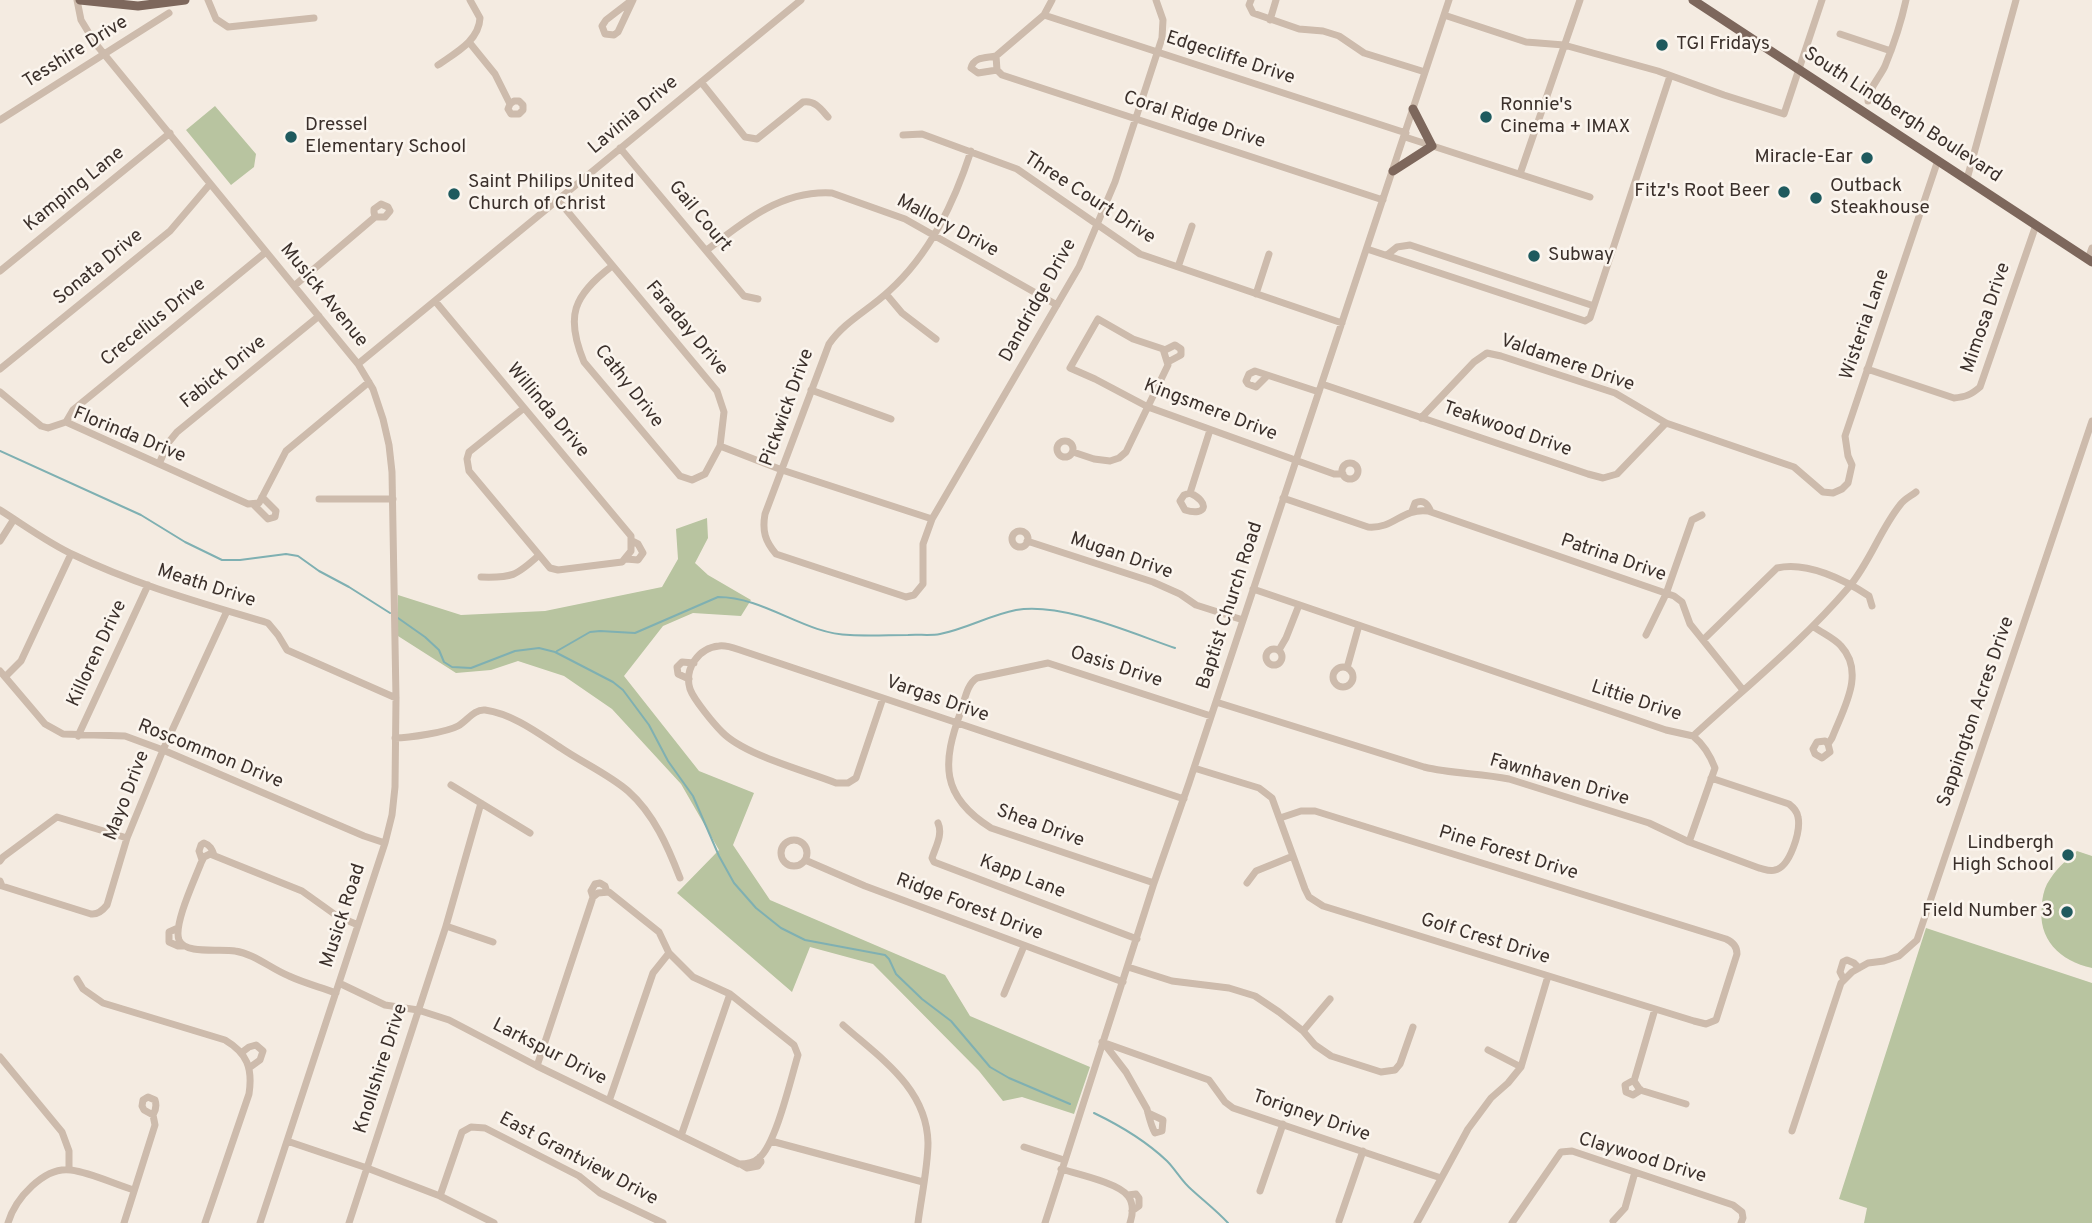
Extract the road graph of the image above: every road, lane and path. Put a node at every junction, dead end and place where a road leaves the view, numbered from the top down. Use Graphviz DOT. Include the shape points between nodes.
graph roads {
  1 [pos="78,0"];
  2 [pos="185,0"];
  3 [pos="208,0"];
  4 [pos="470,0"];
  5 [pos="633,0"];
  6 [pos="801,0"];
  7 [pos="1052,0"];
  8 [pos="1156,0"];
  9 [pos="1251,0"];
  10 [pos="1276,0"];
  11 [pos="1449,0"];
  12 [pos="1580,0"];
  13 [pos="1693,0"];
  14 [pos="1822,0"];
  15 [pos="1906,0"];
  16 [pos="2016,0"];
  17 [pos="169,13"];
  18 [pos="1044,15"];
  19 [pos="1444,15"];
  20 [pos="314,18"];
  21 [pos="1270,20"];
  22 [pos="1840,34"];
  23 [pos="469,42"];
  24 [pos="1564,45"];
  25 [pos="1891,51"];
  26 [pos="1158,52"];
  27 [pos="104,54"];
  28 [pos="438,65"];
  29 [pos="1800,69"];
  30 [pos="1426,72"];
  31 [pos="1670,76"];
  32 [pos="701,82"];
  33 [pos="509,104"];
  34 [pos="1413,110"];
  35 [pos="1863,110"];
  36 [pos="828,117"];
  37 [pos="1135,118"];
  38 [pos="0,120"];
  39 [pos="170,133"];
  40 [pos="904,135"];
  41 [pos="1405,135"];
  42 [pos="1432,146"];
  43 [pos="620,149"];
  44 [pos="971,151"];
  45 [pos="1938,160"];
  46 [pos="1393,171"];
  47 [pos="1520,174"];
  48 [pos="1967,179"];
  49 [pos="210,184"];
  50 [pos="1590,197"];
  51 [pos="558,200"];
  52 [pos="1383,200"];
  53 [pos="375,217"];
  54 [pos="2036,225"];
  55 [pos="1097,226"];
  56 [pos="1192,226"];
  57 [pos="934,234"];
  58 [pos="2092,248"];
  59 [pos="1367,249"];
  60 [pos="707,250"];
  61 [pos="266,252"];
  62 [pos="1269,254"];
  63 [pos="1387,256"];
  64 [pos="2090,260"];
  65 [pos="612,266"];
  66 [pos="1178,267"];
  67 [pos="0,271"];
  68 [pos="294,286"];
  69 [pos="886,294"];
  70 [pos="1256,294"];
  71 [pos="758,299"];
  72 [pos="435,301"];
  73 [pos="1057,305"];
  74 [pos="1594,306"];
  75 [pos="319,316"];
  76 [pos="1342,323"];
  77 [pos="936,339"];
  78 [pos="1165,350"];
  79 [pos="1168,362"];
  80 [pos="358,364"];
  81 [pos="0,369"];
  82 [pos="1867,369"];
  83 [pos="1267,376"];
  84 [pos="369,382"];
  85 [pos="1320,388"];
  86 [pos="811,390"];
  87 [pos="0,392"];
  88 [pos="1148,407"];
  89 [pos="524,408"];
  90 [pos="1421,418"];
  91 [pos="891,419"];
  92 [pos="2092,421"];
  93 [pos="65,422"];
  94 [pos="1666,423"];
  95 [pos="1210,430"];
  96 [pos="720,446"];
  97 [pos="1073,452"];
  98 [pos="1296,460"];
  99 [pos="159,464"];
  100 [pos="782,470"];
  101 [pos="1343,474"];
  102 [pos="1916,492"];
  103 [pos="1190,493"];
  104 [pos="1833,493"];
  105 [pos="1283,498"];
  106 [pos="319,499"];
  107 [pos="393,499"];
  108 [pos="0,510"];
  109 [pos="1702,515"];
  110 [pos="14,519"];
  111 [pos="932,519"];
  112 [pos="0,541"];
  113 [pos="632,541"];
  114 [pos="1027,541"];
  115 [pos="71,554"];
  116 [pos="538,556"];
  117 [pos="626,559"];
  118 [pos="481,577"];
  119 [pos="1851,584"];
  120 [pos="148,585"];
  121 [pos="1253,589"];
  122 [pos="1666,594"];
  123 [pos="906,597"];
  124 [pos="1299,605"];
  125 [pos="1872,606"];
  126 [pos="394,608"];
  127 [pos="227,611"];
  128 [pos="1242,620"];
  129 [pos="1359,625"];
  130 [pos="1814,627"];
  131 [pos="1646,635"];
  132 [pos="1703,640"];
  133 [pos="1279,650"];
  134 [pos="691,666"];
  135 [pos="1347,668"];
  136 [pos="3,674"];
  137 [pos="689,679"];
  138 [pos="1743,690"];
  139 [pos="396,698"];
  140 [pos="883,698"];
  141 [pos="1216,702"];
  142 [pos="1211,716"];
  143 [pos="956,723"];
  144 [pos="78,736"];
  145 [pos="1693,736"];
  146 [pos="396,738"];
  147 [pos="1828,744"];
  148 [pos="163,750"];
  149 [pos="1194,768"];
  150 [pos="1712,778"];
  151 [pos="452,785"];
  152 [pos="1184,799"];
  153 [pos="481,803"];
  154 [pos="1280,818"];
  155 [pos="938,823"];
  156 [pos="530,833"];
  157 [pos="127,838"];
  158 [pos="1689,842"];
  159 [pos="385,843"];
  160 [pos="214,855"];
  161 [pos="1293,856"];
  162 [pos="202,860"];
  163 [pos="805,860"];
  164 [pos="0,861"];
  165 [pos="680,878"];
  166 [pos="1,883"];
  167 [pos="1154,883"];
  168 [pos="1247,883"];
  169 [pos="358,925"];
  170 [pos="446,926"];
  171 [pos="178,928"];
  172 [pos="1137,939"];
  173 [pos="493,942"];
  174 [pos="184,946"];
  175 [pos="1024,946"];
  176 [pos="669,953"];
  177 [pos="1128,967"];
  178 [pos="1859,968"];
  179 [pos="1548,976"];
  180 [pos="77,979"];
  181 [pos="1844,980"];
  182 [pos="1123,982"];
  183 [pos="339,983"];
  184 [pos="336,993"];
  185 [pos="730,994"];
  186 [pos="1004,994"];
  187 [pos="1330,999"];
  188 [pos="1656,1009"];
  189 [pos="418,1010"];
  190 [pos="1694,1021"];
  191 [pos="843,1025"];
  192 [pos="1413,1027"];
  193 [pos="1303,1031"];
  194 [pos="1102,1042"];
  195 [pos="1488,1050"];
  196 [pos="241,1053"];
  197 [pos="0,1057"];
  198 [pos="537,1066"];
  199 [pos="1521,1067"];
  200 [pos="248,1068"];
  201 [pos="1634,1080"];
  202 [pos="1641,1090"];
  203 [pos="609,1101"];
  204 [pos="1686,1104"];
  205 [pos="1148,1114"];
  206 [pos="153,1115"];
  207 [pos="1283,1124"];
  208 [pos="1792,1131"];
  209 [pos="681,1136"];
  210 [pos="287,1141"];
  211 [pos="771,1141"];
  212 [pos="1024,1147"];
  213 [pos="1363,1151"];
  214 [pos="1064,1160"];
  215 [pos="366,1168"];
  216 [pos="1061,1169"];
  217 [pos="69,1170"];
  218 [pos="1635,1172"];
  219 [pos="1441,1178"];
  220 [pos="923,1182"];
  221 [pos="134,1190"];
  222 [pos="1260,1191"];
  223 [pos="440,1196"];
  224 [pos="1613,1220"];
  225 [pos="1339,1221"];
  226 [pos="8,1223"];
  227 [pos="124,1223"];
  228 [pos="205,1223"];
  229 [pos="260,1223"];
  230 [pos="349,1223"];
  231 [pos="494,1223"];
  232 [pos="663,1223"];
  233 [pos="918,1223"];
  234 [pos="1045,1223"];
  235 [pos="1130,1223"];
  236 [pos="1417,1223"];
  237 [pos="1512,1223"];
  238 [pos="1741,1223"];
  1 -- 2 [label="main road" via="138,6"];
  1 -- 27 [label="street, Musick Avenue" via="83,25"];
  3 -- 20 [label="street" via="216,19 228,27"];
  4 -- 23 [label="street" via="480,18"];
  5 -- 5 [label="street" via="618,32 605,34 602,26 606,20"];
  6 -- 32 [label="street, Lavinia Drive"];
  7 -- 18 [label="street"];
  8 -- 26 [label="street, Dandridge Drive" via="1163,20"];
  9 -- 21 [label="street" via="1253,13"];
  10 -- 21 [label="street"];
  11 -- 19 [label="street, Baptist Church Road"];
  12 -- 24 [label="street"];
  13 -- 29 [label="main road, South Lindbergh Boulevard"];
  14 -- 29 [label="street"];
  15 -- 25 [label="street"];
  16 -- 48 [label="street"];
  17 -- 27 [label="street, Tesshire Drive"];
  18 -- 26 [label="street, Edgecliffe Drive"];
  18 -- 37 [label="street, Coral Ridge Drive" via="997,63 1002,75"];
  19 -- 24 [label="street" via="1526,41"];
  19 -- 30 [label="street, Baptist Church Road"];
  21 -- 30 [label="street" via="1339,36 1364,53"];
  22 -- 25 [label="street"];
  23 -- 28 [label="street"];
  23 -- 33 [label="street" via="495,74"];
  24 -- 31 [label="street"];
  24 -- 47 [label="street"];
  25 -- 35 [label="street"];
  26 -- 37 [label="street, Dandridge Drive"];
  26 -- 41 [label="street, Edgecliffe Drive"];
  27 -- 38 [label="street, Tesshire Drive"];
  27 -- 39 [label="street, Musick Avenue"];
  29 -- 31 [label="street" via="1784,114"];
  29 -- 35 [label="main road, South Lindbergh Boulevard"];
  30 -- 34 [label="street, Baptist Church Road"];
  31 -- 74 [label="street"];
  32 -- 36 [label="street" via="746,137 757,139 803,102 815,104"];
  32 -- 43 [label="street, Lavinia Drive"];
  34 -- 41 [label="street, Baptist Church Road"];
  34 -- 42 [label="main road"];
  35 -- 45 [label="main road, South Lindbergh Boulevard"];
  37 -- 52 [label="street, Coral Ridge Drive"];
  37 -- 55 [label="street, Dandridge Drive"];
  39 -- 49 [label="street, Musick Avenue"];
  39 -- 67 [label="street, Kamping Lane"];
  40 -- 44 [label="street, Three Court Drive" via="922,134"];
  41 -- 42 [label="street, Edgecliffe Drive"];
  41 -- 46 [label="street, Baptist Church Road"];
  42 -- 46 [label="main road"];
  42 -- 47 [label="street, Edgecliffe Drive"];
  43 -- 51 [label="street, Lavinia Drive"];
  43 -- 60 [label="street, Gail Court"];
  44 -- 55 [label="street, Three Court Drive" via="1017,169"];
  44 -- 57 [label="street, Pickwick Drive" via="961,183"];
  45 -- 48 [label="main road, South Lindbergh Boulevard"];
  45 -- 82 [label="street, Wisteria Lane"];
  46 -- 52 [label="street, Baptist Church Road"];
  47 -- 50 [label="street, Edgecliffe Drive"];
  48 -- 54 [label="main road, South Lindbergh Boulevard"];
  49 -- 61 [label="street, Musick Avenue"];
  49 -- 81 [label="street, Sonata Drive" via="170,231"];
  51 -- 65 [label="street, Faraday Drive"];
  51 -- 72 [label="street, Lavinia Drive"];
  52 -- 59 [label="street, Baptist Church Road"];
  53 -- 68 [label="street"];
  54 -- 64 [label="main road, South Lindbergh Boulevard"];
  54 -- 82 [label="street, Mimosa Drive" via="1980,387 1973,393 1954,398"];
  55 -- 66 [label="street, Three Court Drive" via="1140,254"];
  55 -- 73 [label="street, Dandridge Drive"];
  56 -- 66 [label="street"];
  57 -- 60 [label="street, Mallory Drive" via="905,219 823,193 770,206"];
  57 -- 69 [label="street, Pickwick Drive" via="921,257"];
  57 -- 73 [label="street, Mallory Drive"];
  58 -- 64 [label="street"];
  59 -- 63 [label="street"];
  59 -- 76 [label="street, Baptist Church Road"];
  60 -- 71 [label="street, Gail Court" via="744,296"];
  61 -- 68 [label="street, Musick Avenue"];
  61 -- 93 [label="street, Crecelius Drive" via="73,410"];
  62 -- 70 [label="street"];
  63 -- 74 [label="street" via="1397,247 1410,245"];
  63 -- 74 [label="street" via="1585,321"];
  65 -- 96 [label="street, Faraday Drive" via="717,391 724,412"];
  65 -- 96 [label="street, Cathy Drive" via="592,281 579,299 573,320 584,362 680,476 692,480 705,474"];
  66 -- 70 [label="street, Three Court Drive"];
  68 -- 75 [label="street, Musick Avenue"];
  69 -- 77 [label="street"];
  69 -- 86 [label="street, Pickwick Drive" via="837,332"];
  70 -- 76 [label="street, Three Court Drive"];
  72 -- 80 [label="street, Lavinia Drive"];
  72 -- 89 [label="street, Willinda Drive"];
  73 -- 111 [label="street, Dandridge Drive"];
  75 -- 80 [label="street, Musick Avenue"];
  75 -- 99 [label="street, Fabick Drive" via="177,432"];
  76 -- 85 [label="street, Baptist Church Road"];
  78 -- 79 [label="street"];
  78 -- 79 [label="street" via="1175,345 1181,349 1181,355"];
  78 -- 88 [label="street, Kingsmere Drive" via="1098,319 1070,368"];
  79 -- 88 [label="street"];
  80 -- 84 [label="street, Musick Avenue"];
  82 -- 104 [label="street, Wisteria Lane" via="1845,436 1851,474 1848,483"];
  83 -- 85 [label="street, Teakwood Drive"];
  84 -- 99 [label="street, Florinda Drive" via="286,451 258,501 248,504"];
  84 -- 107 [label="street, Musick Avenue" via="388,435"];
  85 -- 90 [label="street, Teakwood Drive"];
  85 -- 98 [label="street, Baptist Church Road"];
  86 -- 91 [label="street"];
  86 -- 100 [label="street, Pickwick Drive"];
  87 -- 93 [label="street, Florinda Drive" via="41,426"];
  88 -- 95 [label="street, Kingsmere Drive"];
  88 -- 97 [label="street" via="1119,458 1101,461"];
  89 -- 113 [label="street, Willinda Drive"];
  89 -- 116 [label="street" via="469,452 467,459 469,471"];
  90 -- 94 [label="street, Teakwood Drive" via="1603,478 1617,474"];
  90 -- 94 [label="street, Valdamere Drive" via="1486,354 1615,393"];
  92 -- 178 [label="street, Sappington Acres Drive" via="1917,940 1899,956"];
  93 -- 99 [label="street, Florinda Drive"];
  94 -- 104 [label="street, Valdamere Drive" via="1794,467 1823,492"];
  95 -- 98 [label="street, Kingsmere Drive"];
  95 -- 103 [label="street"];
  96 -- 100 [label="street"];
  98 -- 101 [label="street, Kingsmere Drive"];
  98 -- 105 [label="street, Baptist Church Road"];
  100 -- 111 [label="street"];
  100 -- 123 [label="street, Pickwick Drive" via="764,524 765,541 776,554"];
  102 -- 119 [label="street, Littie Drive" via="1901,502"];
  105 -- 121 [label="street, Baptist Church Road"];
  105 -- 122 [label="street, Patrina Drive" via="1368,527 1382,527 1412,511 1431,512"];
  106 -- 107 [label="street"];
  107 -- 126 [label="street, Musick Avenue"];
  108 -- 110 [label="street, Meath Drive"];
  109 -- 122 [label="street" via="1692,520"];
  110 -- 112 [label="street"];
  110 -- 115 [label="street, Meath Drive"];
  111 -- 123 [label="street, Dandridge Drive" via="923,544 923,584"];
  113 -- 117 [label="street"];
  113 -- 117 [label="street" via="642,550 641,558"];
  114 -- 128 [label="street, Mugan Drive" via="1153,582 1196,605"];
  115 -- 120 [label="street, Meath Drive"];
  115 -- 136 [label="street" via="21,661"];
  116 -- 117 [label="street" via="558,570"];
  116 -- 118 [label="street" via="517,574"];
  119 -- 125 [label="street" via="1870,596"];
  119 -- 130 [label="street, Littie Drive"];
  119 -- 132 [label="street" via="1802,566 1777,568"];
  120 -- 127 [label="street, Meath Drive"];
  120 -- 144 [label="street, Killoren Drive"];
  121 -- 124 [label="street, Littie Drive"];
  121 -- 128 [label="street, Baptist Church Road"];
  122 -- 131 [label="street"];
  122 -- 132 [label="street, Patrina Drive" via="1682,602 1690,624"];
  124 -- 129 [label="street, Littie Drive"];
  124 -- 133 [label="street"];
  126 -- 139 [label="street, Musick Road"];
  127 -- 139 [label="street, Meath Drive" via="268,623 287,650"];
  127 -- 148 [label="street, Mayo Drive"];
  128 -- 141 [label="street, Baptist Church Road"];
  129 -- 135 [label="street"];
  129 -- 145 [label="street, Littie Drive"];
  130 -- 138 [label="street, Littie Drive"];
  130 -- 147 [label="street" via="1840,645 1853,675"];
  132 -- 138 [label="street, Patrina Drive"];
  134 -- 137 [label="street"];
  134 -- 137 [label="street" via="682,662 677,667 678,674"];
  134 -- 140 [label="street, Vargas Drive" via="708,649 723,645"];
  136 -- 144 [label="street, Roscommon Drive" via="45,724"];
  137 -- 140 [label="street" via="691,692 723,733 746,749 836,783 856,778"];
  138 -- 145 [label="street, Littie Drive"];
  139 -- 146 [label="street, Musick Road"];
  140 -- 143 [label="street, Vargas Drive"];
  141 -- 142 [label="street, Baptist Church Road"];
  141 -- 158 [label="street, Fawnhaven Drive" via="1424,767 1509,779 1649,823"];
  142 -- 143 [label="street, Oasis Drive" via="1048,663 977,678 971,682"];
  142 -- 149 [label="street, Baptist Church Road"];
  143 -- 152 [label="street, Vargas Drive"];
  143 -- 167 [label="street, Shea Drive" via="948,760 951,787 976,819"];
  144 -- 148 [label="street, Roscommon Drive" via="125,736"];
  145 -- 150 [label="street" via="1712,760"];
  146 -- 159 [label="street, Musick Road" via="394,801"];
  146 -- 165 [label="street" via="456,727 477,710 512,719 629,792 659,830"];
  148 -- 157 [label="street, Mayo Drive"];
  148 -- 159 [label="street, Roscommon Drive"];
  149 -- 152 [label="street, Baptist Church Road"];
  149 -- 154 [label="street, Golf Crest Drive" via="1259,788 1272,798"];
  150 -- 158 [label="street"];
  150 -- 158 [label="street, Fawnhaven Drive" via="1794,808 1799,826 1787,863 1770,871"];
  151 -- 153 [label="street"];
  152 -- 167 [label="street, Baptist Church Road"];
  153 -- 156 [label="street"];
  153 -- 170 [label="street, Knollshire Drive"];
  154 -- 161 [label="street, Golf Crest Drive"];
  154 -- 190 [label="street, Pine Forest Drive" via="1315,811 1726,939 1737,948 1737,954 1716,1020 1706,1024"];
  155 -- 172 [label="street, Kapp Lane" via="934,862"];
  157 -- 164 [label="street" via="57,817"];
  157 -- 166 [label="street, Mayo Drive" via="107,905 95,914"];
  159 -- 169 [label="street, Musick Road"];
  160 -- 162 [label="street"];
  160 -- 162 [label="street" via="204,843 199,851"];
  160 -- 169 [label="street" via="302,891"];
  161 -- 168 [label="street" via="1256,871"];
  161 -- 179 [label="street, Golf Crest Drive" via="1309,897 1323,906"];
  162 -- 171 [label="street"];
  163 -- 175 [label="street, Ridge Forest Drive"];
  167 -- 172 [label="street, Baptist Church Road"];
  169 -- 183 [label="street, Musick Road"];
  170 -- 173 [label="street"];
  170 -- 189 [label="street, Knollshire Drive"];
  171 -- 174 [label="street" via="177,937"];
  171 -- 174 [label="street" via="169,932 169,942"];
  172 -- 177 [label="street, Baptist Church Road"];
  174 -- 184 [label="street" via="236,951"];
  175 -- 182 [label="street, Ridge Forest Drive"];
  175 -- 186 [label="street"];
  176 -- 185 [label="street" via="693,977"];
  176 -- 198 [label="street" via="659,932 599,894"];
  176 -- 203 [label="street" via="653,973"];
  177 -- 182 [label="street, Baptist Church Road"];
  177 -- 193 [label="street" via="1172,981 1255,996"];
  178 -- 181 [label="street, Sappington Acres Drive"];
  178 -- 181 [label="street" via="1843,962 1840,972"];
  179 -- 188 [label="street, Golf Crest Drive"];
  179 -- 199 [label="street"];
  180 -- 196 [label="street" via="103,1003 225,1040"];
  181 -- 208 [label="street, Sappington Acres Drive"];
  182 -- 194 [label="street, Baptist Church Road"];
  183 -- 184 [label="street, Musick Road"];
  183 -- 189 [label="street, Larkspur Drive" via="385,1006"];
  184 -- 210 [label="street, Musick Road"];
  185 -- 209 [label="street"];
  185 -- 211 [label="street, Larkspur Drive" via="794,1045 798,1055"];
  187 -- 193 [label="street"];
  188 -- 190 [label="street, Golf Crest Drive"];
  188 -- 201 [label="street"];
  189 -- 198 [label="street, Larkspur Drive" via="449,1020"];
  189 -- 215 [label="street, Knollshire Drive"];
  191 -- 220 [label="street" via="898,1073 918,1099 928,1145"];
  192 -- 193 [label="street" via="1400,1064 1395,1070 1381,1072 1331,1056"];
  194 -- 205 [label="street" via="1126,1072"];
  194 -- 207 [label="street, Torigney Drive" via="1202,1076 1233,1108"];
  194 -- 214 [label="street, Baptist Church Road"];
  195 -- 199 [label="street"];
  196 -- 200 [label="street"];
  196 -- 200 [label="street" via="256,1045 263,1051 260,1060"];
  197 -- 217 [label="street" via="62,1132"];
  198 -- 203 [label="street, Larkspur Drive"];
  199 -- 219 [label="street" via="1468,1129"];
  200 -- 228 [label="street" via="249,1094"];
  201 -- 202 [label="street"];
  201 -- 202 [label="street" via="1625,1085 1626,1092 1633,1095"];
  202 -- 204 [label="street"];
  203 -- 209 [label="street, Larkspur Drive"];
  206 -- 221 [label="street" via="151,1141"];
  207 -- 213 [label="street, Torigney Drive"];
  207 -- 222 [label="street"];
  209 -- 211 [label="street, Larkspur Drive" via="741,1164 760,1157"];
  210 -- 215 [label="street"];
  210 -- 229 [label="street, Musick Road"];
  211 -- 220 [label="street"];
  212 -- 214 [label="street"];
  213 -- 219 [label="street, Torigney Drive"];
  213 -- 225 [label="street"];
  214 -- 216 [label="street, Baptist Church Road"];
  215 -- 223 [label="street"];
  215 -- 230 [label="street, Knollshire Drive"];
  216 -- 234 [label="street, Baptist Church Road"];
  216 -- 235 [label="street" via="1128,1195"];
  217 -- 221 [label="street"];
  217 -- 226 [label="street" via="52,1173 33,1185 19,1199"];
  218 -- 224 [label="street" via="1625,1208"];
  218 -- 237 [label="street, Claywood Drive" via="1572,1150 1561,1152"];
  218 -- 238 [label="street, Claywood Drive" via="1733,1205 1742,1212"];
  219 -- 236 [label="street"];
  220 -- 233 [label="street"];
  221 -- 227 [label="street"];
  223 -- 231 [label="street"];
  223 -- 232 [label="street, East Grantview Drive" via="462,1132 485,1128"];
}
